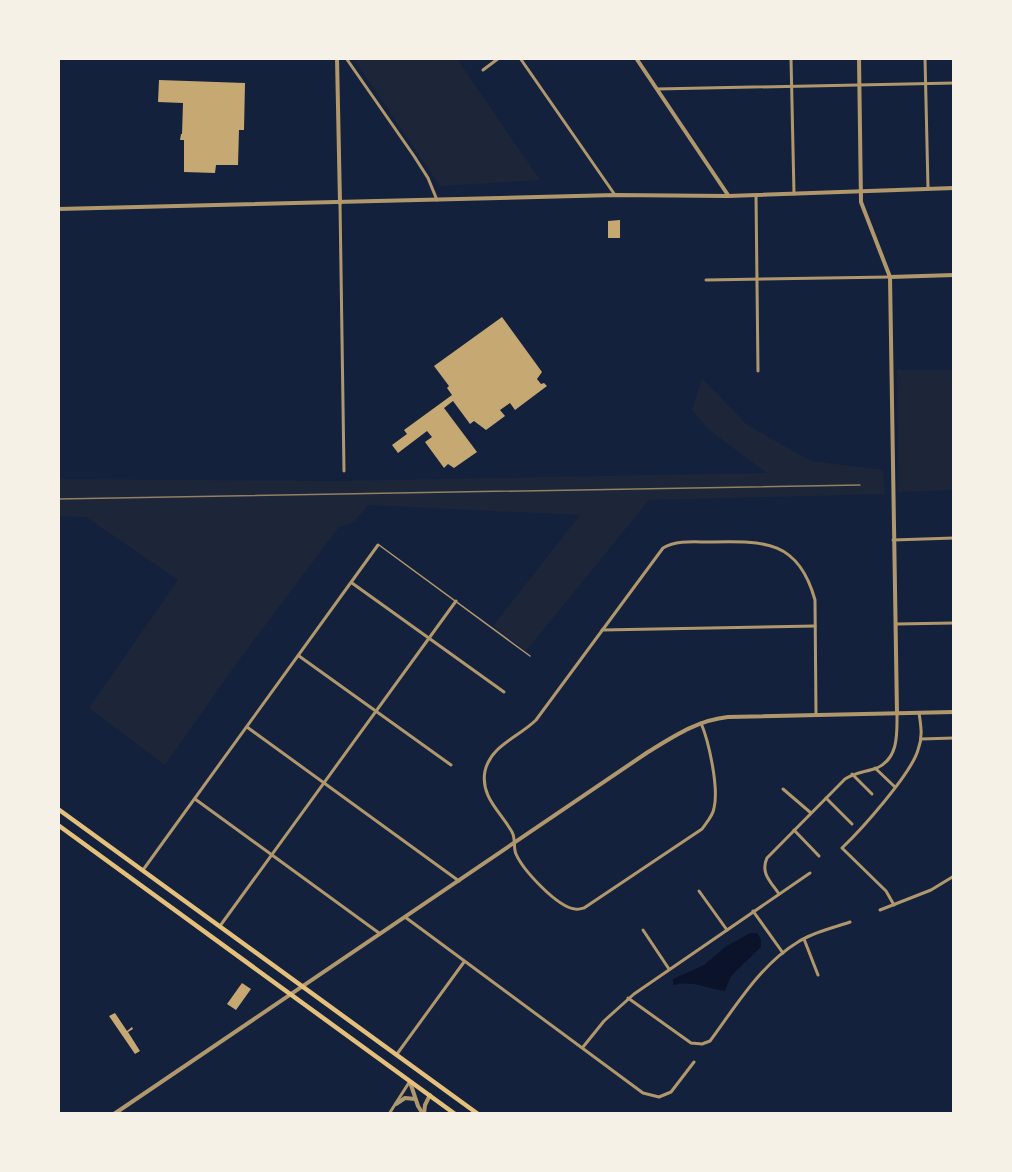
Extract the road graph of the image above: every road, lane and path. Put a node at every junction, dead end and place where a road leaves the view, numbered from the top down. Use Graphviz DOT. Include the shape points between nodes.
graph roads {
  1 [pos="337,58"];
  2 [pos="346,58"];
  3 [pos="499,58"];
  4 [pos="520,58"];
  5 [pos="636,58"];
  6 [pos="790,58"];
  7 [pos="859,58"];
  8 [pos="925,58"];
  9 [pos="483,70"];
  10 [pos="925,83"];
  11 [pos="954,83"];
  12 [pos="860,85"];
  13 [pos="791,86"];
  14 [pos="657,89"];
  15 [pos="928,188"];
  16 [pos="954,188"];
  17 [pos="861,190"];
  18 [pos="794,194"];
  19 [pos="615,195"];
  20 [pos="756,195"];
  21 [pos="728,196"];
  22 [pos="437,200"];
  23 [pos="340,203"];
  24 [pos="58,209"];
  25 [pos="954,275"];
  26 [pos="890,277"];
  27 [pos="706,280"];
  28 [pos="756,280"];
  29 [pos="758,370"];
  30 [pos="344,471"];
  31 [pos="954,538"];
  32 [pos="893,540"];
  33 [pos="378,545"];
  34 [pos="352,583"];
  35 [pos="456,601"];
  36 [pos="954,622"];
  37 [pos="896,624"];
  38 [pos="815,626"];
  39 [pos="602,630"];
  40 [pos="429,639"];
  41 [pos="299,656"];
  42 [pos="530,656"];
  43 [pos="504,692"];
  44 [pos="377,710"];
  45 [pos="954,712"];
  46 [pos="897,713"];
  47 [pos="919,713"];
  48 [pos="816,714"];
  49 [pos="701,723"];
  50 [pos="246,727"];
  51 [pos="954,738"];
  52 [pos="921,739"];
  53 [pos="451,765"];
  54 [pos="876,768"];
  55 [pos="852,774"];
  56 [pos="324,782"];
  57 [pos="895,787"];
  58 [pos="783,789"];
  59 [pos="872,794"];
  60 [pos="195,798"];
  61 [pos="826,798"];
  62 [pos="58,809"];
  63 [pos="811,813"];
  64 [pos="852,824"];
  65 [pos="58,825"];
  66 [pos="794,830"];
  67 [pos="516,842"];
  68 [pos="272,854"];
  69 [pos="819,856"];
  70 [pos="142,870"];
  71 [pos="810,873"];
  72 [pos="954,876"];
  73 [pos="459,881"];
  74 [pos="699,891"];
  75 [pos="779,894"];
  76 [pos="894,905"];
  77 [pos="880,910"];
  78 [pos="753,911"];
  79 [pos="405,917"];
  80 [pos="850,922"];
  81 [pos="220,926"];
  82 [pos="643,930"];
  83 [pos="726,930"];
  84 [pos="379,933"];
  85 [pos="804,939"];
  86 [pos="783,953"];
  87 [pos="464,962"];
  88 [pos="669,969"];
  89 [pos="818,975"];
  90 [pos="302,986"];
  91 [pos="291,994"];
  92 [pos="628,998"];
  93 [pos="583,1047"];
  94 [pos="397,1054"];
  95 [pos="693,1062"];
  96 [pos="410,1081"];
  97 [pos="430,1095"];
  98 [pos="416,1099"];
  99 [pos="396,1104"];
  100 [pos="114,1113"];
  101 [pos="389,1113"];
  102 [pos="424,1113"];
  103 [pos="455,1113"];
  104 [pos="478,1113"];
  1 -- 23 [label="street"];
  2 -- 22 [label="street" via="414,156"];
  3 -- 9 [label="street"];
  4 -- 19 [label="street"];
  5 -- 14 [label="street"];
  6 -- 13 [label="street"];
  7 -- 12 [label="street"];
  8 -- 10 [label="street"];
  10 -- 11 [label="street"];
  10 -- 12 [label="street"];
  10 -- 15 [label="street"];
  12 -- 13 [label="street"];
  12 -- 17 [label="street"];
  13 -- 14 [label="street"];
  13 -- 18 [label="street"];
  14 -- 21 [label="street"];
  15 -- 16 [label="street"];
  15 -- 17 [label="street"];
  17 -- 18 [label="street"];
  17 -- 26 [label="street" via="861,202"];
  18 -- 20 [label="street"];
  19 -- 21 [label="street"];
  19 -- 22 [label="street"];
  20 -- 21 [label="street"];
  20 -- 28 [label="street"];
  22 -- 23 [label="street"];
  23 -- 24 [label="street"];
  23 -- 30 [label="street"];
  25 -- 26 [label="street"];
  26 -- 28 [label="street"];
  26 -- 32 [label="street"];
  27 -- 28 [label="street"];
  28 -- 29 [label="street"];
  31 -- 32 [label="street"];
  32 -- 37 [label="street"];
  33 -- 34 [label="street"];
  33 -- 35 [label="lane"];
  34 -- 40 [label="street"];
  34 -- 41 [label="street"];
  35 -- 40 [label="street"];
  35 -- 42 [label="lane"];
  36 -- 37 [label="street"];
  37 -- 46 [label="street"];
  38 -- 39 [label="street"];
  38 -- 39 [label="street" via="810,582 793,559 775,546 752,541 670,544 663,548"];
  38 -- 48 [label="street"];
  39 -- 67 [label="street" via="536,720 495,751 486,768 488,796"];
  40 -- 43 [label="street"];
  40 -- 44 [label="street"];
  41 -- 44 [label="street"];
  41 -- 50 [label="street"];
  44 -- 53 [label="street"];
  44 -- 56 [label="street"];
  45 -- 47 [label="street"];
  46 -- 47 [label="street"];
  46 -- 48 [label="street"];
  46 -- 54 [label="street" via="892,754"];
  47 -- 52 [label="street"];
  48 -- 49 [label="street" via="714,718"];
  49 -- 67 [label="street" via="648,752"];
  49 -- 67 [label="street" via="713,763 715,808 709,819 702,829 584,908 568,907 537,885 515,852"];
  50 -- 56 [label="street"];
  50 -- 60 [label="street"];
  51 -- 52 [label="street"];
  52 -- 57 [label="street" via="909,769"];
  54 -- 55 [label="street"];
  54 -- 57 [label="street"];
  55 -- 59 [label="street"];
  55 -- 61 [label="street"];
  56 -- 68 [label="street"];
  56 -- 73 [label="street"];
  57 -- 76 [label="street" via="842,848 886,891"];
  58 -- 63 [label="street"];
  60 -- 68 [label="street"];
  60 -- 70 [label="street"];
  61 -- 63 [label="street"];
  61 -- 64 [label="street"];
  62 -- 70 [label="main road"];
  63 -- 66 [label="street"];
  65 -- 91 [label="main road"];
  66 -- 69 [label="street"];
  66 -- 75 [label="street" via="764,865"];
  67 -- 73 [label="street"];
  68 -- 81 [label="street"];
  68 -- 84 [label="street"];
  70 -- 81 [label="main road"];
  71 -- 75 [label="street"];
  72 -- 76 [label="street"];
  73 -- 79 [label="street"];
  74 -- 83 [label="street"];
  75 -- 78 [label="street"];
  76 -- 77 [label="street"];
  78 -- 83 [label="street"];
  78 -- 86 [label="street"];
  79 -- 84 [label="street"];
  79 -- 87 [label="street"];
  80 -- 85 [label="street"];
  81 -- 90 [label="main road"];
  82 -- 88 [label="street"];
  83 -- 88 [label="street"];
  84 -- 90 [label="street"];
  85 -- 86 [label="street"];
  85 -- 89 [label="street"];
  86 -- 92 [label="street" via="767,966 710,1041 702,1044 691,1043"];
  87 -- 93 [label="street"];
  87 -- 94 [label="street"];
  88 -- 92 [label="street"];
  90 -- 91 [label="street"];
  90 -- 94 [label="main road"];
  91 -- 96 [label="main road"];
  91 -- 100 [label="street"];
  92 -- 93 [label="street"];
  93 -- 95 [label="street" via="643,1093 659,1097 671,1092"];
  94 -- 104 [label="main road"];
  96 -- 97 [label="main road"];
  96 -- 98 [label="street"];
  96 -- 99 [label="street"];
  97 -- 102 [label="street"];
  97 -- 103 [label="main road"];
  98 -- 99 [label="street" via="405,1098"];
  98 -- 102 [label="street"];
  99 -- 101 [label="street"];
}
